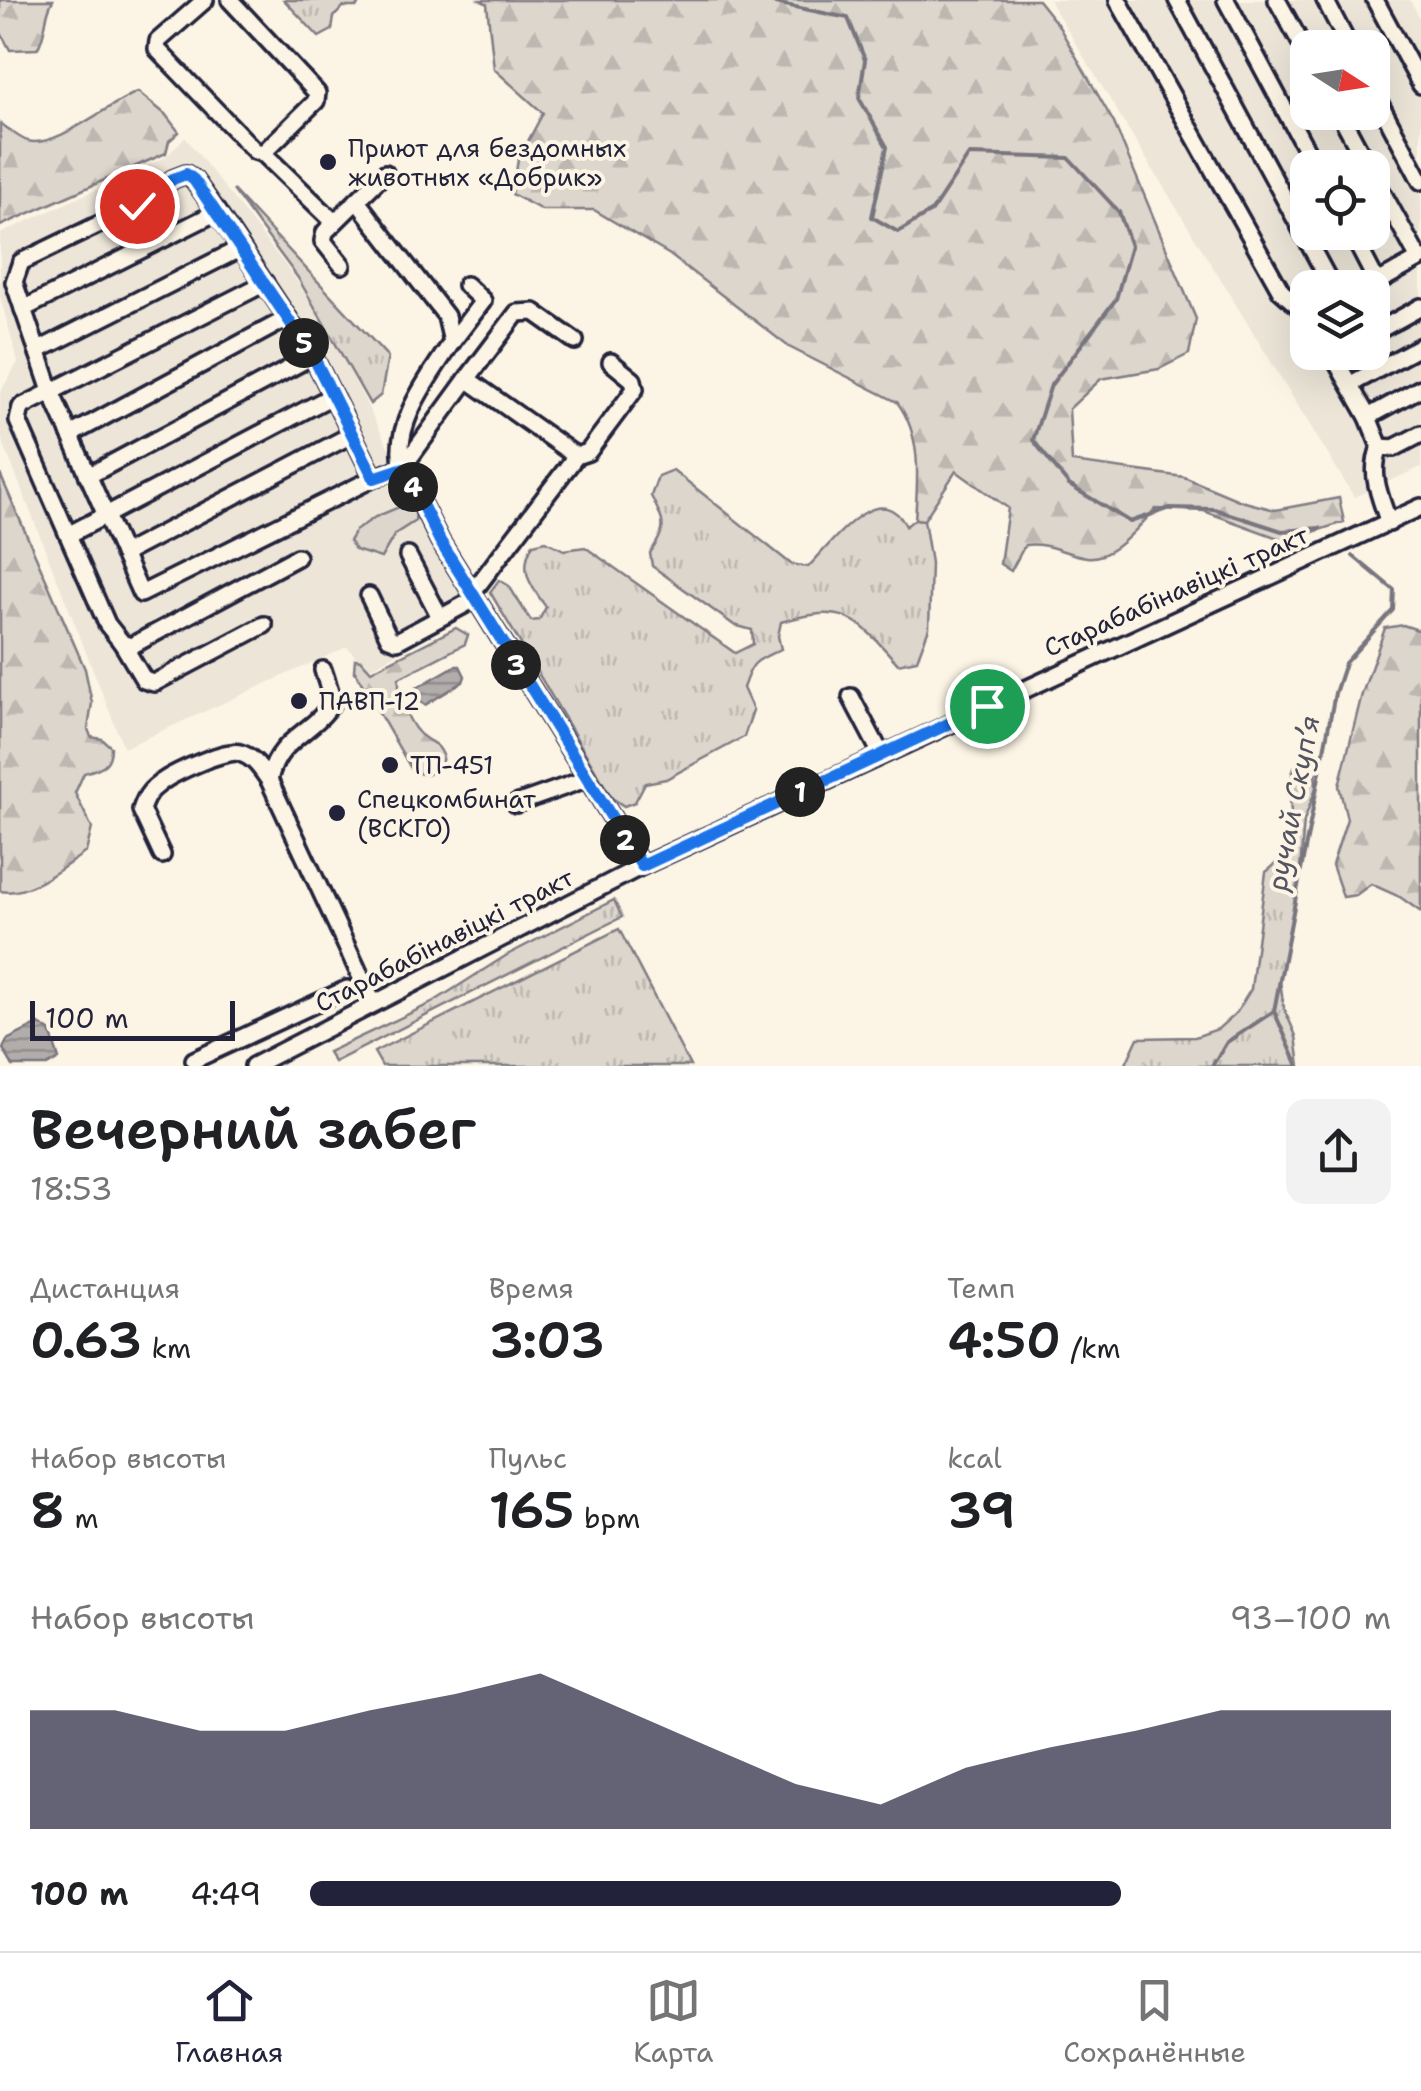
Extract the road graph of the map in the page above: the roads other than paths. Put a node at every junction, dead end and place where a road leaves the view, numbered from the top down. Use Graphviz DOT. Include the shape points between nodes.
graph roads {
  1 [pos="205,0"];
  2 [pos="230,0"];
  3 [pos="1118,0"];
  4 [pos="1177,0"];
  5 [pos="1226,0"];
  6 [pos="1277,0"];
  7 [pos="1325,0"];
  8 [pos="1375,0"];
  9 [pos="1294,30"];
  10 [pos="1341,30"];
  11 [pos="1421,84"];
  12 [pos="1390,123"];
  13 [pos="1306,150"];
  14 [pos="264,152"];
  15 [pos="385,173"];
  16 [pos="1421,181"];
  17 [pos="357,201"];
  18 [pos="1390,206"];
  19 [pos="216,212"];
  20 [pos="334,222"];
  21 [pos="241,248"];
  22 [pos="1420,259"];
  23 [pos="342,265"];
  24 [pos="1323,270"];
  25 [pos="1390,275"];
  26 [pos="265,283"];
  27 [pos="466,285"];
  28 [pos="1290,299"];
  29 [pos="1421,308"];
  30 [pos="23,309"];
  31 [pos="288,318"];
  32 [pos="1390,324"];
  33 [pos="575,341"];
  34 [pos="452,342"];
  35 [pos="1421,346"];
  36 [pos="37,351"];
  37 [pos="313,356"];
  38 [pos="610,362"];
  39 [pos="1343,370"];
  40 [pos="467,379"];
  41 [pos="1351,384"];
  42 [pos="1421,388"];
  43 [pos="52,394"];
  44 [pos="332,396"];
  45 [pos="1368,416"];
  46 [pos="1421,434"];
  47 [pos="70,435"];
  48 [pos="351,435"];
  49 [pos="1380,447"];
  50 [pos="576,456"];
  51 [pos="404,468"];
  52 [pos="88,476"];
  53 [pos="374,478"];
  54 [pos="1421,507"];
  55 [pos="106,516"];
  56 [pos="1388,522"];
  57 [pos="68,535"];
  58 [pos="123,554"];
  59 [pos="408,556"];
  60 [pos="296,557"];
  61 [pos="369,596"];
  62 [pos="474,596"];
  63 [pos="440,618"];
  64 [pos="264,625"];
  65 [pos="122,643"];
  66 [pos="323,670"];
  67 [pos="851,697"];
  68 [pos="881,754"];
  69 [pos="586,779"];
  70 [pos="269,780"];
  71 [pos="516,804"];
  72 [pos="162,854"];
  73 [pos="642,866"];
  74 [pos="347,988"];
  75 [pos="373,1003"];
  76 [pos="251,1034"];
  77 [pos="194,1060"];
  78 [pos="261,1064"];
  1 -- 14 [label="street" via="157,49 254,151"];
  2 -- 14 [label="street" via="317,93 316,102"];
  3 -- 28 [label="street"];
  4 -- 24 [label="street"];
  5 -- 13 [label="street"];
  6 -- 9 [label="street"];
  7 -- 10 [label="street"];
  8 -- 11 [label="street"];
  12 -- 16 [label="street"];
  14 -- 20 [label="street"];
  15 -- 17 [label="street"];
  17 -- 20 [label="street"];
  17 -- 34 [label="street" via="446,316"];
  18 -- 22 [label="street"];
  19 -- 21 [label="street"];
  19 -- 30 [label="street"];
  19 -- 30 [label="street" via="194,180 186,174 173,179 137,206 21,262 14,282"];
  20 -- 23 [label="street" via="323,241"];
  21 -- 26 [label="street"];
  21 -- 36 [label="street"];
  22 -- 25 [label="street"];
  26 -- 31 [label="street"];
  26 -- 43 [label="street"];
  27 -- 34 [label="street" via="483,301"];
  29 -- 32 [label="street"];
  30 -- 36 [label="street"];
  31 -- 37 [label="street"];
  31 -- 47 [label="street"];
  33 -- 40 [label="street" via="534,312 516,313"];
  34 -- 51 [label="street" via="405,424"];
  35 -- 41 [label="street"];
  36 -- 43 [label="street"];
  37 -- 44 [label="street"];
  37 -- 52 [label="street"];
  38 -- 50 [label="street" via="633,380 634,389 588,452"];
  39 -- 41 [label="street"];
  40 -- 50 [label="street"];
  40 -- 51 [label="street"];
  41 -- 45 [label="street"];
  42 -- 45 [label="street"];
  43 -- 47 [label="street"];
  43 -- 57 [label="street" via="22,407 18,421"];
  44 -- 48 [label="street"];
  44 -- 55 [label="street"];
  45 -- 49 [label="street"];
  46 -- 49 [label="street" via="1394,448"];
  47 -- 52 [label="street"];
  48 -- 53 [label="street"];
  48 -- 58 [label="street"];
  49 -- 56 [label="street" via="1375,483"];
  50 -- 62 [label="street"];
  51 -- 53 [label="street"];
  51 -- 62 [label="street"];
  52 -- 55 [label="street"];
  53 -- 58 [label="street" via="141,594"];
  54 -- 56 [label="street, Старабабінавіцкі тракт"];
  55 -- 57 [label="street"];
  55 -- 58 [label="street"];
  56 -- 68 [label="street, Старабабінавіцкі тракт"];
  57 -- 65 [label="street"];
  59 -- 63 [label="street"];
  60 -- 65 [label="street" via="131,646"];
  61 -- 63 [label="street" via="397,642"];
  62 -- 63 [label="street"];
  62 -- 69 [label="street"];
  64 -- 65 [label="street" via="154,683 144,680"];
  66 -- 70 [label="street" via="334,701 287,742"];
  67 -- 68 [label="street"];
  68 -- 73 [label="street, Старабабінавіцкі тракт"];
  69 -- 71 [label="street"];
  69 -- 73 [label="street"];
  70 -- 72 [label="street" via="254,760 227,752 161,781 142,810"];
  70 -- 75 [label="street"];
  73 -- 75 [label="street, Старабабінавіцкі тракт"];
  74 -- 76 [label="street"];
  75 -- 78 [label="street, Старабабінавіцкі тракт"];
  76 -- 77 [label="street"];
  76 -- 78 [label="street"];
}
